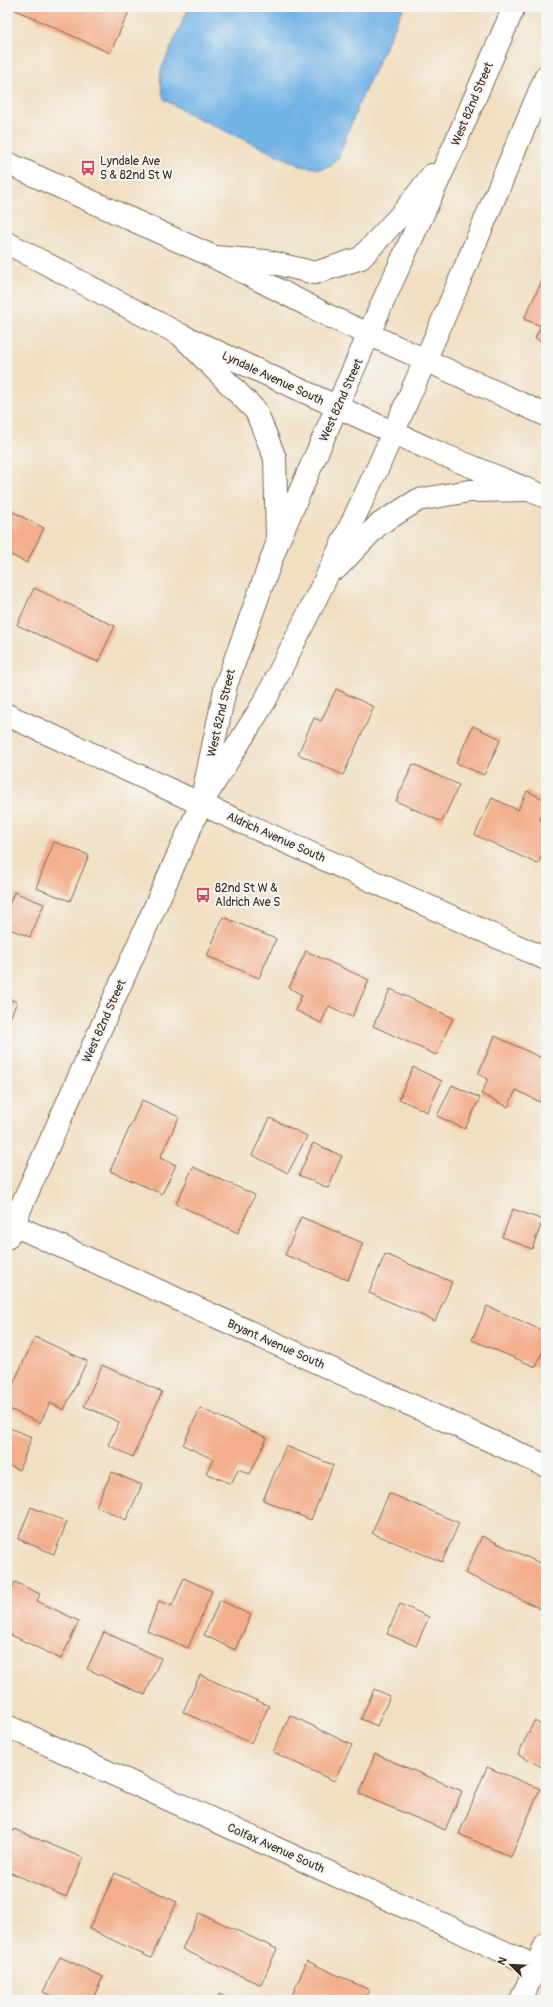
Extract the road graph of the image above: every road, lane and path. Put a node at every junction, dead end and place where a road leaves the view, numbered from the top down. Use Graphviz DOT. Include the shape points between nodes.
graph roads {
  1 [pos="514,7"];
  2 [pos="546,76"];
  3 [pos="454,146"];
  4 [pos="7,163"];
  5 [pos="7,243"];
  6 [pos="214,258"];
  7 [pos="181,335"];
  8 [pos="369,335"];
  9 [pos="425,360"];
  10 [pos="338,408"];
  11 [pos="546,415"];
  12 [pos="393,433"];
  13 [pos="525,490"];
  14 [pos="546,497"];
  15 [pos="277,544"];
  16 [pos="324,582"];
  17 [pos="7,715"];
  18 [pos="201,804"];
  19 [pos="546,959"];
  20 [pos="9,1229"];
  21 [pos="546,1466"];
  22 [pos="7,1726"];
  23 [pos="546,1944"];
  24 [pos="541,1968"];
  25 [pos="521,2000"];
  1 -- 3 [label="street, West 82nd Street"];
  2 -- 9 [label="street, West 82nd Street"];
  3 -- 6 [label="street" via="405,210 361,258 315,273 266,261"];
  3 -- 8 [label="street, West 82nd Street"];
  4 -- 6 [label="street"];
  5 -- 7 [label="street, Lyndale Avenue South"];
  6 -- 8 [label="street"];
  7 -- 10 [label="street, Lyndale Avenue South"];
  7 -- 15 [label="street" via="256,411 275,458"];
  8 -- 9 [label="street"];
  8 -- 10 [label="street, West 82nd Street"];
  9 -- 11 [label="street"];
  9 -- 12 [label="street, West 82nd Street"];
  10 -- 12 [label="street, Lyndale Avenue South"];
  10 -- 15 [label="street, West 82nd Street"];
  12 -- 13 [label="street, Lyndale Avenue South"];
  12 -- 16 [label="street, West 82nd Street"];
  13 -- 14 [label="street, Lyndale Avenue South"];
  13 -- 16 [label="street" via="469,491 418,500 378,525"];
  15 -- 18 [label="street, West 82nd Street" via="226,685"];
  16 -- 18 [label="street, West 82nd Street" via="265,701"];
  17 -- 18 [label="street, Aldrich Avenue South"];
  18 -- 19 [label="street, Aldrich Avenue South"];
  18 -- 20 [label="street, West 82nd Street"];
  20 -- 21 [label="street, Bryant Avenue South"];
  22 -- 24 [label="street, Colfax Avenue South"];
  23 -- 24 [label="street"];
  24 -- 25 [label="street"];
}
